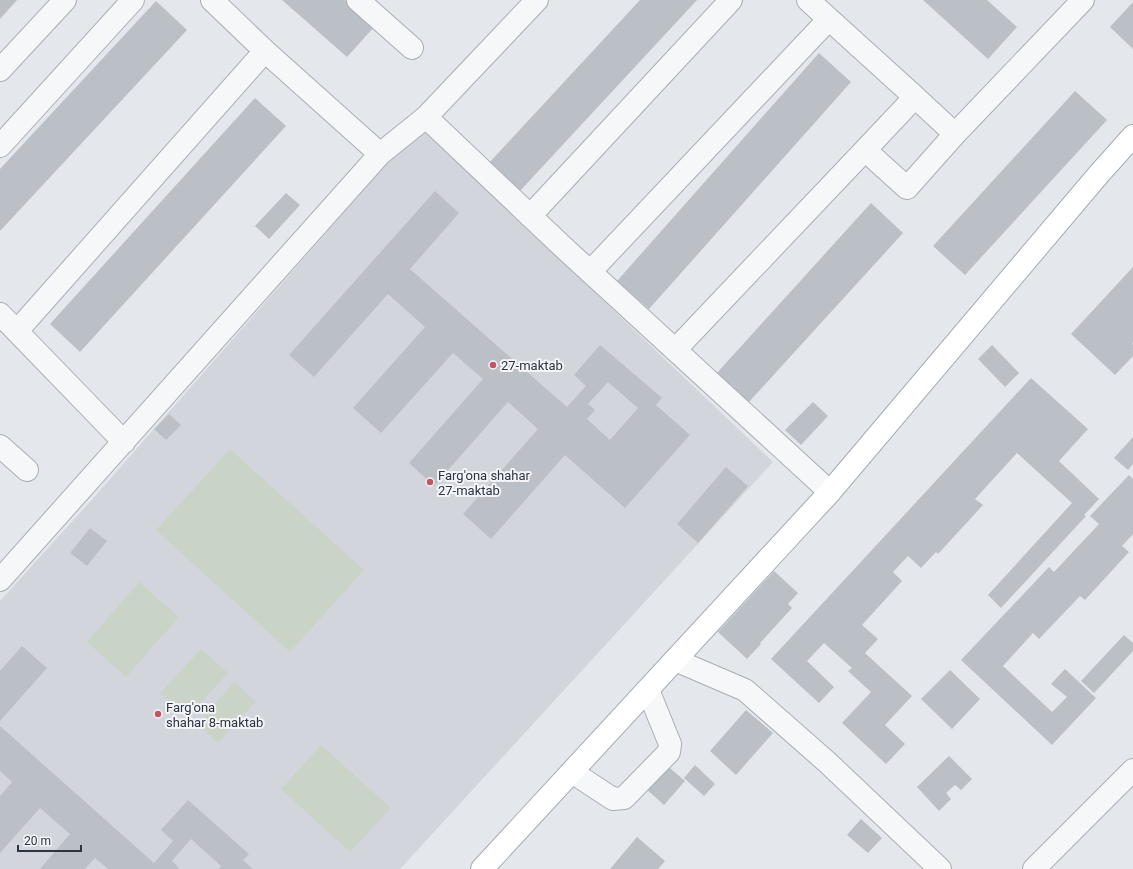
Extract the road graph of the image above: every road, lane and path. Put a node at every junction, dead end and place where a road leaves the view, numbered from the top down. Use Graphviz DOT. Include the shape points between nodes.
graph roads {
  1 [pos="65,0"];
  2 [pos="133,0"];
  3 [pos="212,0"];
  4 [pos="358,0"];
  5 [pos="537,0"];
  6 [pos="731,0"];
  7 [pos="808,0"];
  8 [pos="1083,0"];
  9 [pos="829,19"];
  10 [pos="412,48"];
  11 [pos="265,51"];
  12 [pos="0,70"];
  13 [pos="915,97"];
  14 [pos="426,117"];
  15 [pos="955,134"];
  16 [pos="1133,136"];
  17 [pos="0,146"];
  18 [pos="865,150"];
  19 [pos="380,154"];
  20 [pos="530,216"];
  21 [pos="590,272"];
  22 [pos="0,314"];
  23 [pos="17,331"];
  24 [pos="675,350"];
  25 [pos="124,442"];
  26 [pos="0,446"];
  27 [pos="27,470"];
  28 [pos="830,492"];
  29 [pos="0,580"];
  30 [pos="675,660"];
  31 [pos="648,690"];
  32 [pos="1133,770"];
  33 [pos="572,772"];
  34 [pos="482,869"];
  35 [pos="940,869"];
  36 [pos="1034,869"];
  1 -- 12 [label="street"];
  2 -- 17 [label="street"];
  3 -- 11 [label="street"];
  4 -- 10 [label="street"];
  5 -- 14 [label="street"];
  6 -- 20 [label="street"];
  7 -- 9 [label="street"];
  8 -- 15 [label="street"];
  9 -- 13 [label="street"];
  9 -- 21 [label="street"];
  11 -- 19 [label="street"];
  11 -- 23 [label="street"];
  13 -- 15 [label="street"];
  13 -- 18 [label="street"];
  14 -- 19 [label="street"];
  14 -- 20 [label="street"];
  15 -- 18 [label="street" via="907,188"];
  16 -- 28 [label="main road"];
  18 -- 24 [label="street"];
  19 -- 25 [label="street"];
  20 -- 21 [label="street"];
  21 -- 24 [label="street"];
  22 -- 23 [label="street"];
  23 -- 25 [label="street"];
  24 -- 28 [label="street"];
  25 -- 29 [label="street"];
  26 -- 27 [label="street"];
  28 -- 30 [label="main road"];
  30 -- 31 [label="main road"];
  30 -- 35 [label="street" via="745,690 827,762"];
  31 -- 33 [label="main road"];
  31 -- 33 [label="street" via="670,744 669,752 624,798 613,799"];
  32 -- 36 [label="street"];
  33 -- 34 [label="main road"];
}
